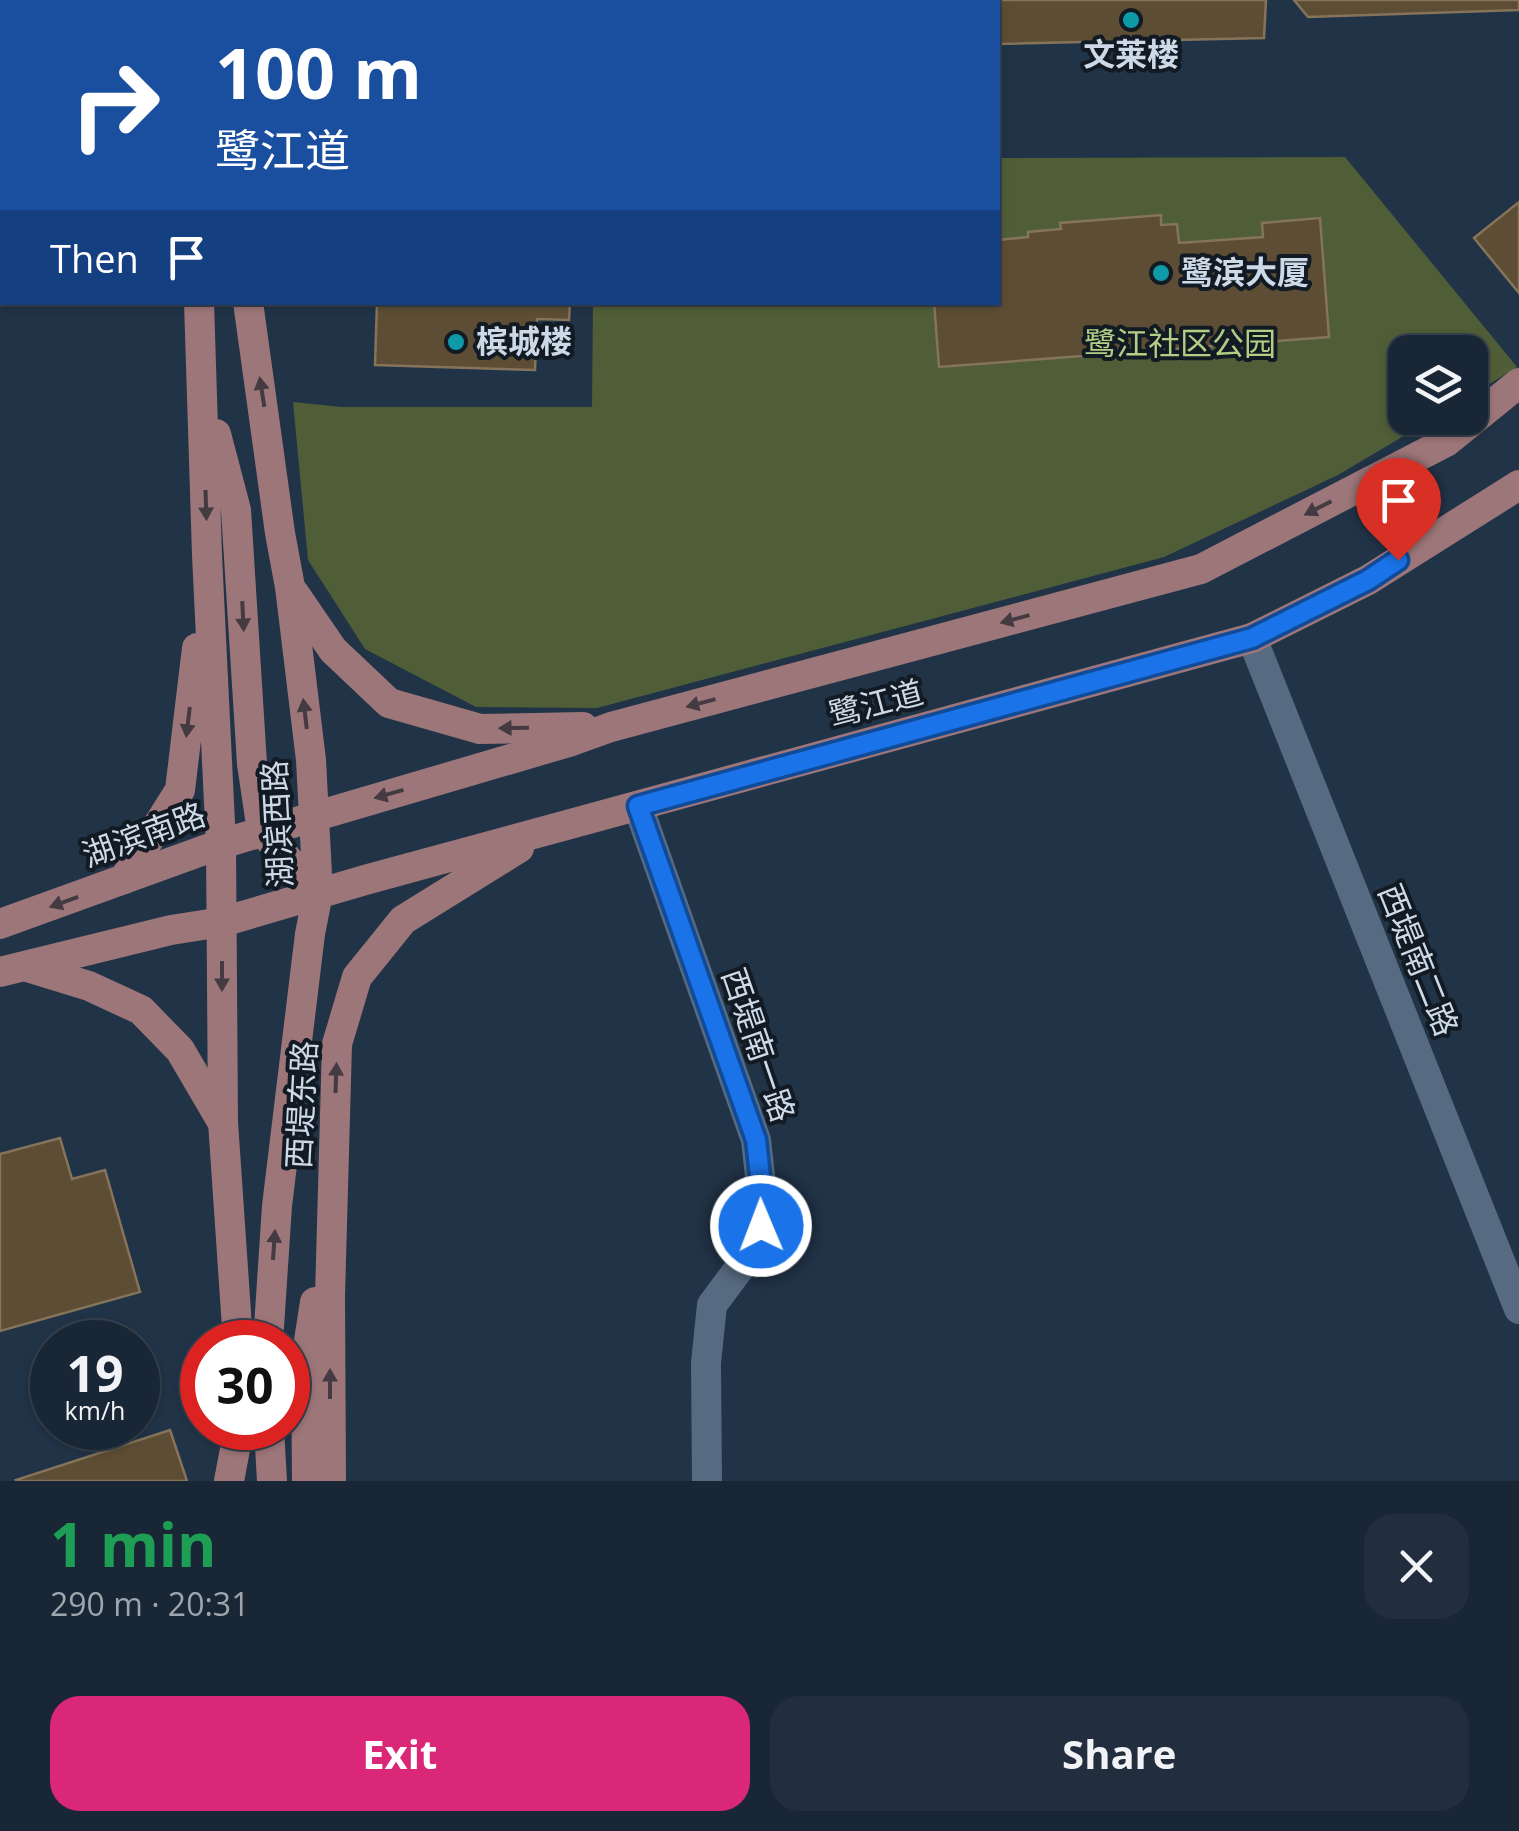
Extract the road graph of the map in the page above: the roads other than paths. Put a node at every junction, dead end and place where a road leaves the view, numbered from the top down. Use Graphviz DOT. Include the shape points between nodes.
graph roads {
  1 [pos="199,305"];
  2 [pos="248,305"];
  3 [pos="202,383"];
  4 [pos="1519,383"];
  5 [pos="1519,484"];
  6 [pos="207,556"];
  7 [pos="290,587"];
  8 [pos="1252,638"];
  9 [pos="611,727"];
  10 [pos="638,806"];
  11 [pos="314,816"];
  12 [pos="547,830"];
  13 [pos="262,831"];
  14 [pos="221,844"];
  15 [pos="124,879"];
  16 [pos="318,893"];
  17 [pos="222,922"];
  18 [pos="3,923"];
  19 [pos="9,972"];
  20 [pos="223,1122"];
  21 [pos="333,1176"];
  22 [pos="1519,1309"];
  23 [pos="236,1320"];
  24 [pos="269,1320"];
  25 [pos="236,1450"];
  26 [pos="243,1450"];
  27 [pos="270,1450"];
  28 [pos="229,1481"];
  29 [pos="245,1481"];
  30 [pos="272,1481"];
  31 [pos="307,1481"];
  32 [pos="331,1481"];
  33 [pos="708,1481"];
  1 -- 3 [label="main road, 湖滨西路"];
  7 -- 2 [label="main road, 湖滨西路, one-way"];
  3 -- 6 [label="main road, 湖滨西路, one-way"];
  3 -- 13 [label="main road, one-way" via="236,510"];
  4 -- 9 [label="main road, 鹭江道, one-way" via="1446,442 1201,568"];
  5 -- 8 [label="main road, 鹭江道" via="1368,580"];
  6 -- 14 [label="main road, 湖滨西路"];
  6 -- 15 [label="main road, one-way" via="180,790"];
  9 -- 7 [label="main road, one-way" via="480,728 389,702 332,650"];
  11 -- 7 [label="main road, 湖滨西路, one-way"];
  8 -- 10 [label="main road, 鹭江道"];
  8 -- 22 [label="street, 西堤南二路"];
  9 -- 11 [label="main road, 鹭江道, one-way"];
  10 -- 12 [label="main road, 鹭江道"];
  10 -- 33 [label="street, 西堤南一路" via="756,1140 763,1203 750,1254 712,1305"];
  11 -- 13 [label="main road, 湖滨南路"];
  11 -- 16 [label="main road, 湖滨西路"];
  12 -- 16 [label="main road, 鹭江道"];
  21 -- 12 [label="main road, 西堤东路, one-way" via="337,1044 357,977 403,920"];
  13 -- 14 [label="main road, 湖滨南路"];
  13 -- 16 [label="main road"];
  14 -- 15 [label="main road, 湖滨南路"];
  14 -- 17 [label="main road, 湖滨西路"];
  15 -- 18 [label="main road, 湖滨南路, one-way"];
  16 -- 17 [label="main road, 鹭江道"];
  24 -- 16 [label="main road, 湖滨西路, one-way" via="277,1206"];
  17 -- 19 [label="main road"];
  17 -- 20 [label="main road, 湖滨西路, one-way"];
  19 -- 20 [label="main road" via="89,986 141,1010 180,1050"];
  20 -- 23 [label="main road, 湖滨西路"];
  21 -- 31 [label="main road" via="306,1360"];
  32 -- 21 [label="main road, 西堤东路, one-way"];
  25 -- 28 [label="main road"];
  26 -- 29 [label="main road"];
  27 -- 30 [label="main road"];
}
